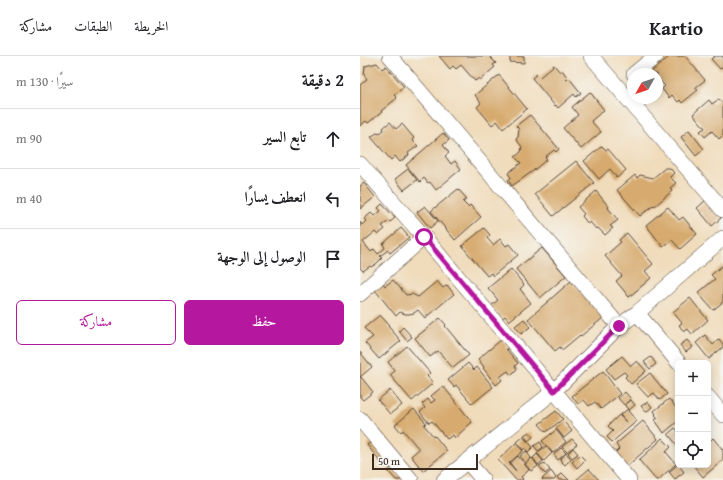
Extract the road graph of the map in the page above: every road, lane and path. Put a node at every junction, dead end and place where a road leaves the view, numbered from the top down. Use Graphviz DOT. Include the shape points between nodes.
graph roads {
  1 [pos="390,56"];
  2 [pos="592,56"];
  3 [pos="656,56"];
  4 [pos="641,68"];
  5 [pos="627,80"];
  6 [pos="619,87"];
  7 [pos="360,164"];
  8 [pos="723,210"];
  9 [pos="424,237"];
  10 [pos="722,242"];
  11 [pos="360,294"];
  12 [pos="637,313"];
  13 [pos="619,326"];
  14 [pos="676,360"];
  15 [pos="554,391"];
  16 [pos="711,401"];
  17 [pos="723,415"];
  18 [pos="360,419"];
  19 [pos="467,461"];
  20 [pos="412,480"];
  21 [pos="444,480"];
  22 [pos="483,480"];
  23 [pos="629,480"];
  1 -- 13 [label="street"];
  2 -- 6 [label="street"];
  3 -- 4 [label="street"];
  5 -- 6 [label="street"];
  6 -- 8 [label="street"];
  7 -- 9 [label="street"];
  9 -- 11 [label="street"];
  9 -- 15 [label="street"];
  10 -- 12 [label="street"];
  12 -- 13 [label="street"];
  12 -- 14 [label="street"];
  13 -- 15 [label="street"];
  15 -- 19 [label="street"];
  15 -- 23 [label="street"];
  16 -- 17 [label="street"];
  18 -- 20 [label="street"];
  19 -- 21 [label="street"];
  19 -- 22 [label="street"];
}
